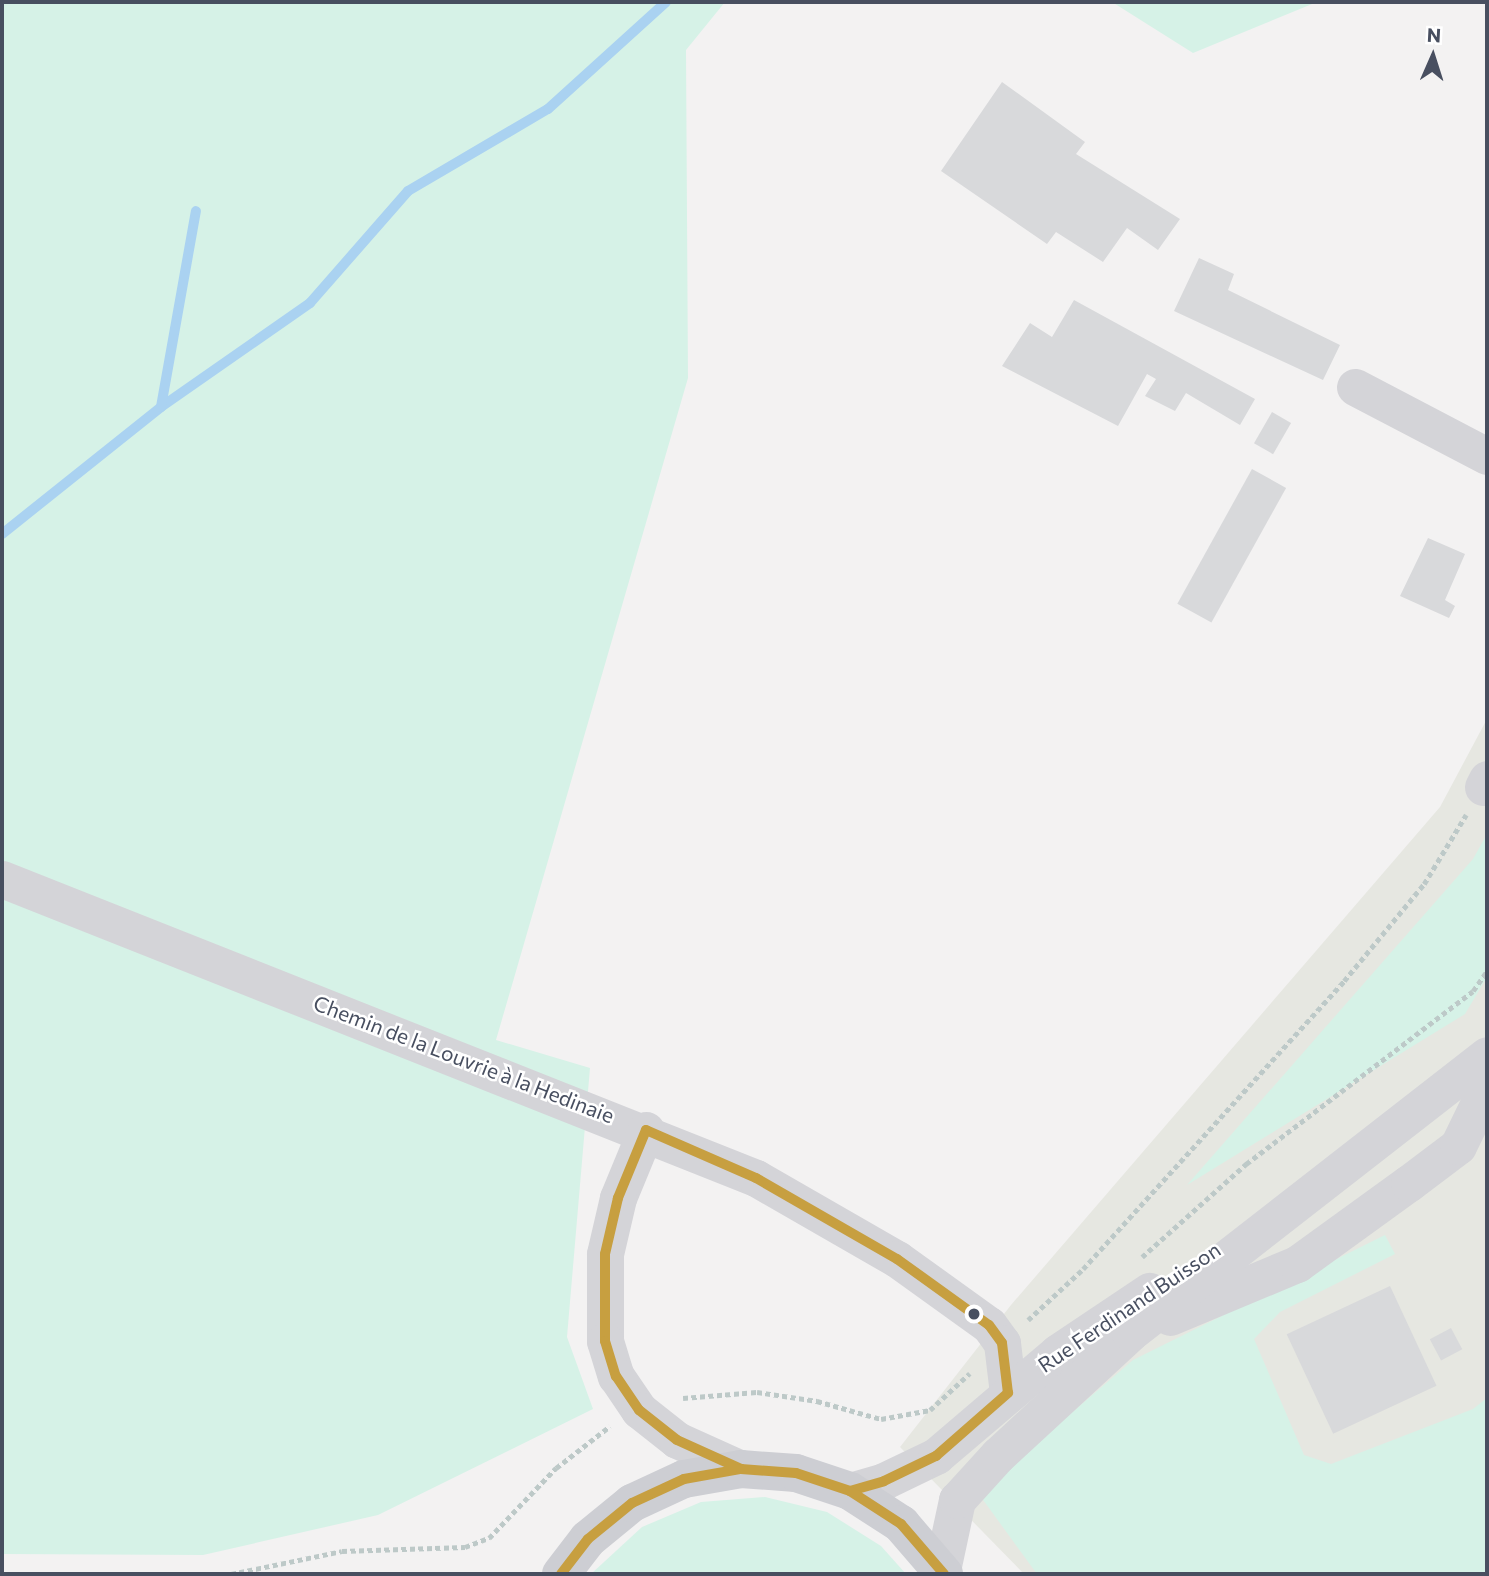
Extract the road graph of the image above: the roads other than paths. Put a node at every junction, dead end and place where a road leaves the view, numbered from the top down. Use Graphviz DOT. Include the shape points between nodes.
graph roads {
  1 [pos="1355,387"];
  2 [pos="1487,456"];
  3 [pos="2,878"];
  4 [pos="1487,1055"];
  5 [pos="1487,1086"];
  6 [pos="646,1130"];
  7 [pos="1340,1167"];
  8 [pos="1130,1333"];
  9 [pos="1008,1393"];
  10 [pos="741,1469"];
  11 [pos="850,1491"];
  12 [pos="943,1572"];
  13 [pos="561,1574"];
  1 -- 2 [label="street"];
  3 -- 6 [label="street, Chemin de la Louvrie à la Hedinaie"];
  4 -- 7 [label="street, Rue Ferdinand Buisson"];
  5 -- 8 [label="street" via="1458,1146 1297,1264"];
  6 -- 9 [label="street, Chemin de la Louvrie à la Hedinaie" via="756,1178 897,1259 989,1325 1002,1343"];
  6 -- 10 [label="street" via="618,1198 605,1254 605,1341 616,1376 639,1410 677,1440"];
  7 -- 8 [label="street, Rue Ferdinand Buisson"];
  7 -- 9 [label="street, Rue Ferdinand Buisson" via="1058,1352"];
  8 -- 12 [label="street, Rue Ferdinand Buisson" via="998,1455 957,1500"];
  9 -- 11 [label="street, Rue Ferdinand Buisson" via="936,1456 884,1481"];
  10 -- 11 [label="main road" via="796,1473"];
  10 -- 13 [label="main road" via="684,1479 632,1503 588,1539"];
  11 -- 12 [label="main road" via="901,1524"];
}
